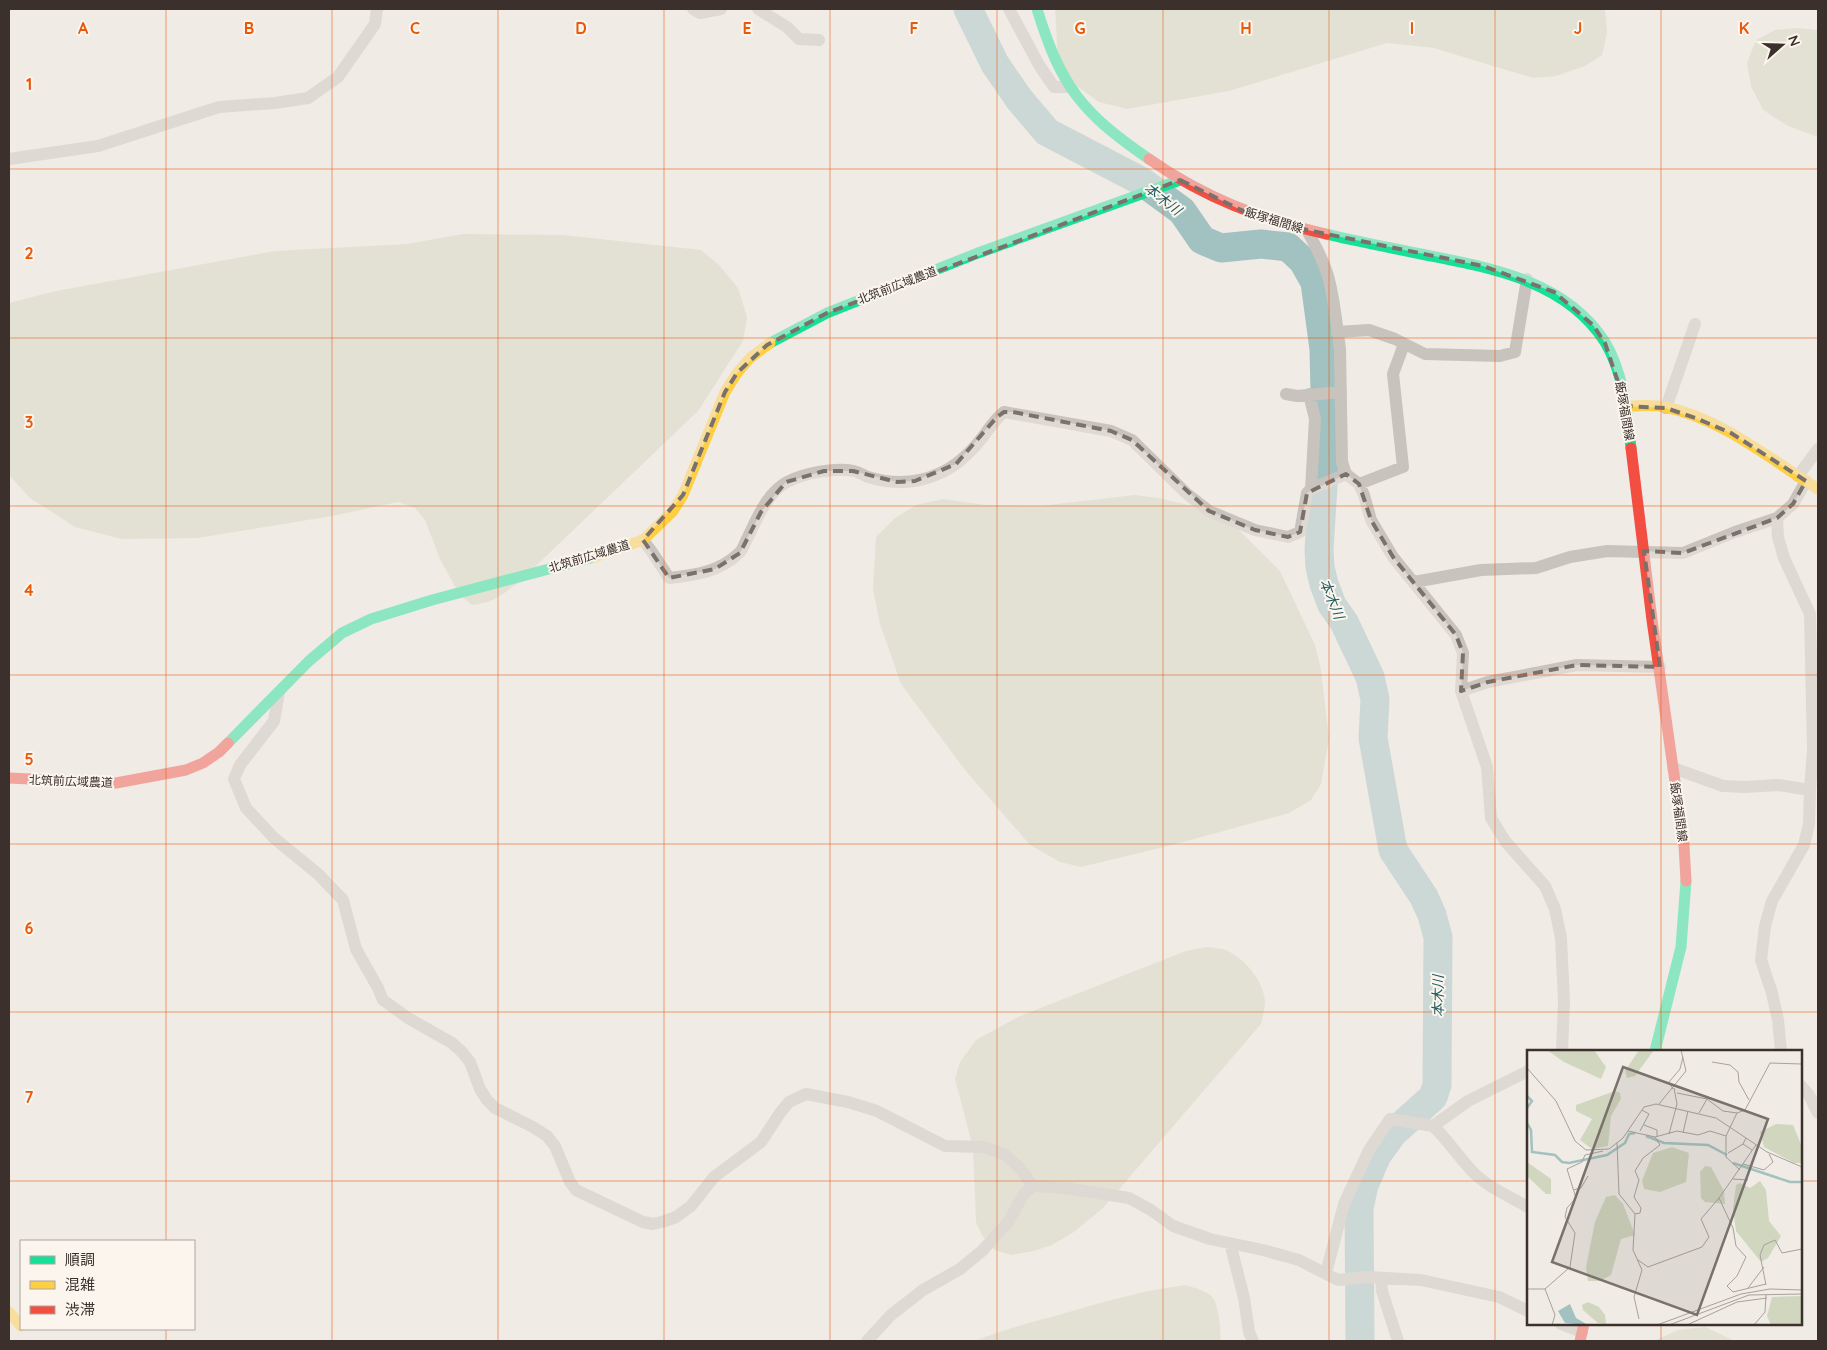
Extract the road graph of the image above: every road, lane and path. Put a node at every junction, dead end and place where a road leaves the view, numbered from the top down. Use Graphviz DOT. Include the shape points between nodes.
graph roads {
  1 [pos="377,9"];
  2 [pos="693,9"];
  3 [pos="721,9"];
  4 [pos="758,9"];
  5 [pos="1009,9"];
  6 [pos="1037,9"];
  7 [pos="819,40"];
  8 [pos="1069,87"];
  9 [pos="9,159"];
  10 [pos="1180,180"];
  11 [pos="1307,230"];
  12 [pos="1527,279"];
  13 [pos="1696,324"];
  14 [pos="1337,332"];
  15 [pos="1404,344"];
  16 [pos="1341,392"];
  17 [pos="1286,394"];
  18 [pos="1309,394"];
  19 [pos="1626,406"];
  20 [pos="1666,408"];
  21 [pos="1818,449"];
  22 [pos="1346,474"];
  23 [pos="1802,479"];
  24 [pos="1359,484"];
  25 [pos="1311,489"];
  26 [pos="1818,489"];
  27 [pos="1777,518"];
  28 [pos="643,540"];
  29 [pos="1644,551"];
  30 [pos="1414,582"];
  31 [pos="1660,667"];
  32 [pos="1461,691"];
  33 [pos="280,692"];
  34 [pos="1673,768"];
  35 [pos="9,778"];
  36 [pos="1810,790"];
  37 [pos="1562,1050"];
  38 [pos="1655,1050"];
  39 [pos="1781,1050"];
  40 [pos="1527,1072"];
  41 [pos="1802,1087"];
  42 [pos="1818,1113"];
  43 [pos="1433,1126"];
  44 [pos="1033,1186"];
  45 [pos="1527,1205"];
  46 [pos="1230,1243"];
  47 [pos="1326,1273"];
  48 [pos="1381,1278"];
  49 [pos="1527,1309"];
  50 [pos="9,1312"];
  51 [pos="20,1325"];
  52 [pos="1564,1325"];
  53 [pos="1582,1332"];
  54 [pos="867,1341"];
  55 [pos="1253,1341"];
  56 [pos="1398,1341"];
  1 -- 9 [label="street" via="375,24 338,77 308,98 219,107 98,146"];
  2 -- 3 [label="street" via="700,13"];
  4 -- 7 [label="street" via="787,27 799,39"];
  5 -- 8 [label="street" via="1054,87"];
  6 -- 8 [label="main road, 飯塚福間線"];
  8 -- 10 [label="main road, 飯塚福間線" via="1105,128"];
  10 -- 11 [label="main road, 飯塚福間線" via="1241,210"];
  10 -- 28 [label="main road, 北筑前広域農道" via="978,253 836,309 767,345 750,358 725,392 684,495 673,511"];
  11 -- 12 [label="main road, 飯塚福間線" via="1483,266"];
  11 -- 14 [label="street" via="1330,282"];
  12 -- 15 [label="street" via="1515,352 1500,356 1425,354"];
  12 -- 19 [label="main road, 飯塚福間線" via="1554,292 1593,325 1614,360"];
  13 -- 20 [label="street"];
  14 -- 15 [label="street" via="1369,330"];
  14 -- 16 [label="street"];
  15 -- 24 [label="street" via="1393,374 1403,467"];
  16 -- 18 [label="street"];
  16 -- 22 [label="street" via="1342,462"];
  17 -- 18 [label="street"];
  18 -- 25 [label="street" via="1315,419"];
  19 -- 20 [label="main road"];
  19 -- 29 [label="main road, 飯塚福間線"];
  20 -- 23 [label="main road" via="1731,434"];
  21 -- 23 [label="street"];
  22 -- 24 [label="street"];
  22 -- 25 [label="street"];
  23 -- 26 [label="main road"];
  23 -- 27 [label="street" via="1793,504"];
  24 -- 30 [label="street" via="1371,520 1393,557"];
  25 -- 28 [label="street" via="1307,493 1300,532 1288,537 1255,530 1209,511 1132,440 1111,431 1004,412 956,464 915,482 897,482 853,471 824,471 786,482 761,512 740,553 715,569 669,578"];
  27 -- 29 [label="street" via="1683,553"];
  27 -- 36 [label="street" via="1784,558 1810,614 1813,749"];
  28 -- 33 [label="main road, 北筑前広域農道" via="598,556 371,619 342,633"];
  29 -- 30 [label="street" via="1607,552 1570,557 1536,568 1481,570"];
  29 -- 31 [label="main road, 飯塚福間線"];
  30 -- 32 [label="street" via="1456,635 1463,653"];
  31 -- 32 [label="street" via="1577,665 1488,682"];
  31 -- 34 [label="main road, 飯塚福間線"];
  32 -- 37 [label="street" via="1488,767 1491,818 1506,841 1545,886 1555,910 1561,938"];
  33 -- 35 [label="main road, 北筑前広域農道" via="218,752 204,763 186,770 116,783"];
  33 -- 44 [label="street" via="274,722 240,765 234,779 246,808 343,900 356,949 383,1000 462,1052 470,1062 480,1089 495,1108 547,1136 576,1190 643,1222 653,1224 676,1217 691,1206 714,1177 761,1142 789,1102 806,1094 877,1111 945,1146 984,1146 1004,1154"];
  34 -- 36 [label="street" via="1722,786 1778,786"];
  34 -- 38 [label="main road, 飯塚福間線" via="1684,845 1685,918"];
  36 -- 39 [label="street" via="1809,824 1804,845 1772,901 1761,960 1776,1011"];
  40 -- 43 [label="street" via="1468,1101"];
  41 -- 42 [label="street"];
  43 -- 45 [label="street" via="1472,1171 1489,1185"];
  43 -- 47 [label="street" via="1390,1119 1369,1150 1344,1204"];
  44 -- 46 [label="street" via="1129,1198 1174,1226"];
  44 -- 54 [label="street" via="1023,1195 1009,1221 982,1251 890,1315"];
  46 -- 47 [label="street" via="1299,1260"];
  46 -- 55 [label="street"];
  47 -- 48 [label="street" via="1338,1280"];
  48 -- 49 [label="street" via="1420,1280 1499,1297"];
  48 -- 56 [label="street"];
  50 -- 51 [label="main road"];
  52 -- 53 [label="street"];
}
